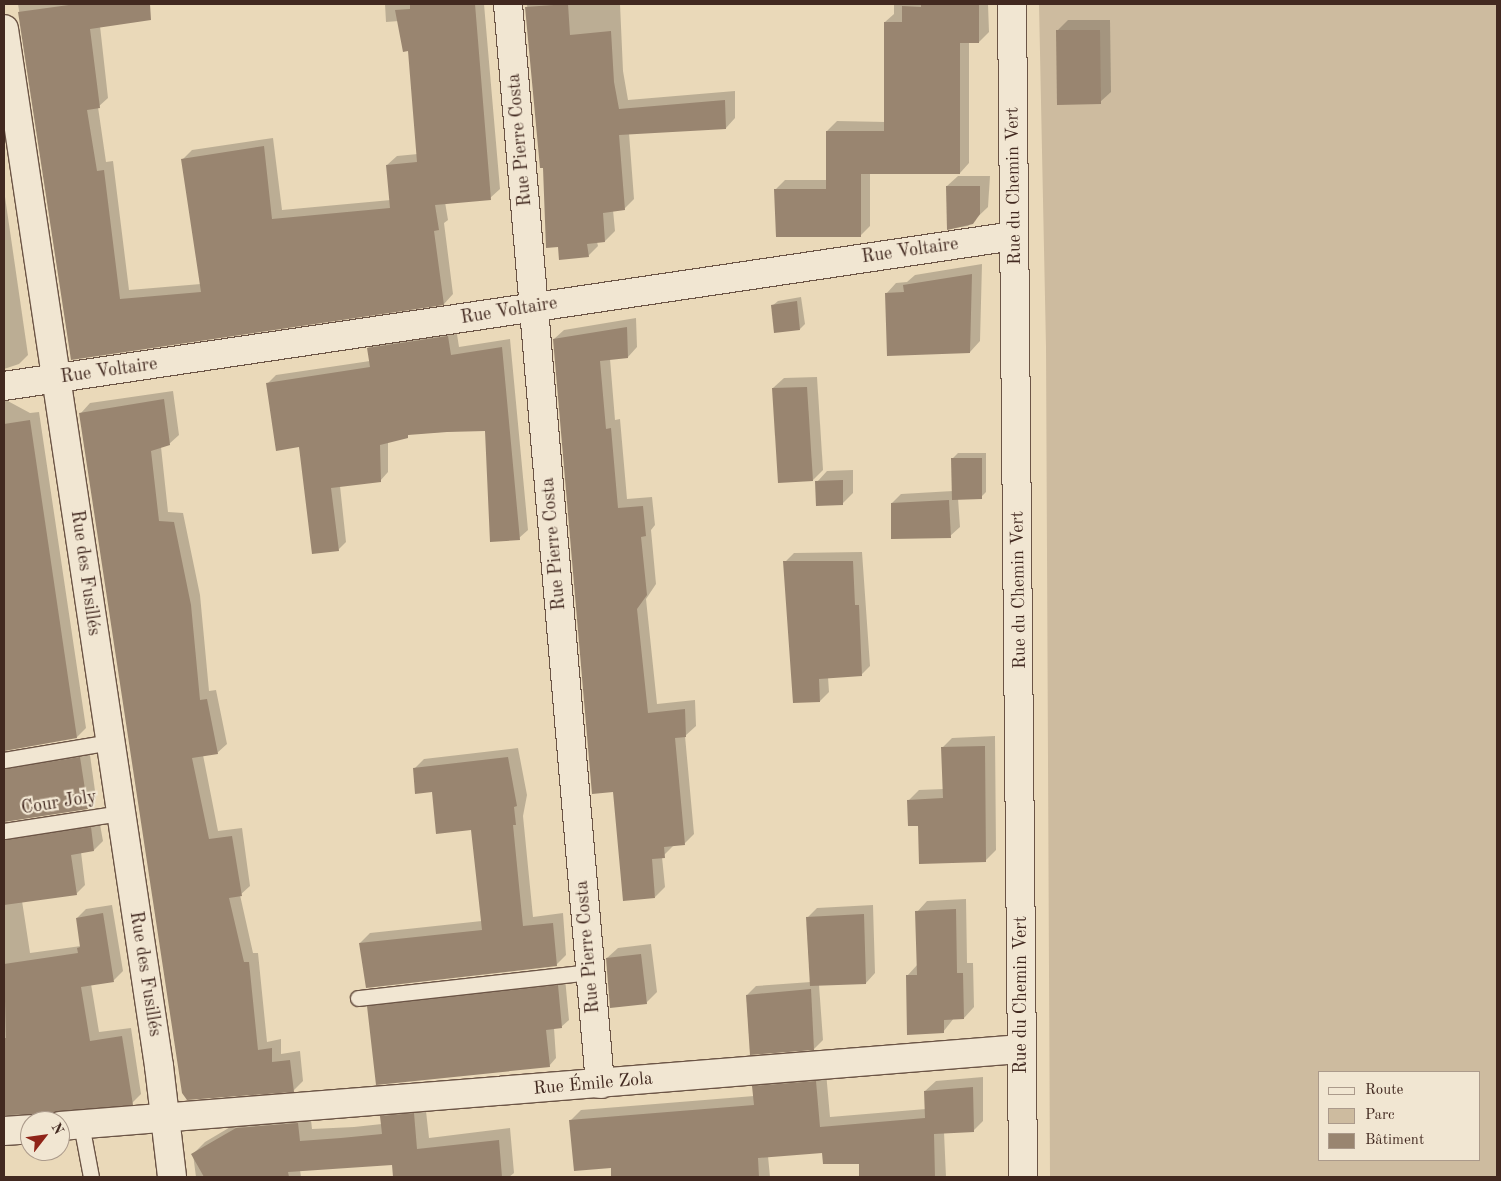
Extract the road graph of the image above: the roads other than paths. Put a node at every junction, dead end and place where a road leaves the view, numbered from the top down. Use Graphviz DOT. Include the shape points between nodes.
graph roads {
  1 [pos="508,4"];
  2 [pos="1012,4"];
  3 [pos="4,29"];
  4 [pos="1014,236"];
  5 [pos="534,307"];
  6 [pos="56,379"];
  7 [pos="4,386"];
  8 [pos="110,742"];
  9 [pos="4,760"];
  10 [pos="120,813"];
  11 [pos="4,830"];
  12 [pos="590,972"];
  13 [pos="358,998"];
  14 [pos="1022,1049"];
  15 [pos="600,1084"];
  16 [pos="165,1117"];
  17 [pos="70,1125"];
  18 [pos="20,1130"];
  19 [pos="4,1132"];
  20 [pos="91,1177"];
  21 [pos="172,1177"];
  22 [pos="1023,1177"];
  1 -- 5 [label="street, Rue Pierre Costa"];
  2 -- 4 [label="street, Rue du Chemin Vert"];
  3 -- 6 [label="street, Rue des Fusillés"];
  4 -- 5 [label="street, Rue Voltaire"];
  4 -- 14 [label="street, Rue du Chemin Vert"];
  5 -- 6 [label="street, Rue Voltaire"];
  5 -- 12 [label="street, Rue Pierre Costa"];
  6 -- 7 [label="street, Rue Voltaire"];
  6 -- 8 [label="street, Rue des Fusillés"];
  8 -- 9 [label="lane"];
  8 -- 10 [label="street, Rue des Fusillés"];
  10 -- 11 [label="lane, Cour Joly"];
  10 -- 16 [label="street, Rue des Fusillés"];
  12 -- 13 [label="lane"];
  12 -- 15 [label="street, Rue Pierre Costa"];
  14 -- 15 [label="street, Rue Émile Zola"];
  14 -- 22 [label="street, Rue du Chemin Vert"];
  15 -- 16 [label="street, Rue Émile Zola"];
  16 -- 17 [label="street, Rue Émile Zola"];
  16 -- 21 [label="street, Rue des Fusillés"];
  17 -- 20 [label="lane"];
  18 -- 19 [label="street"];
}
